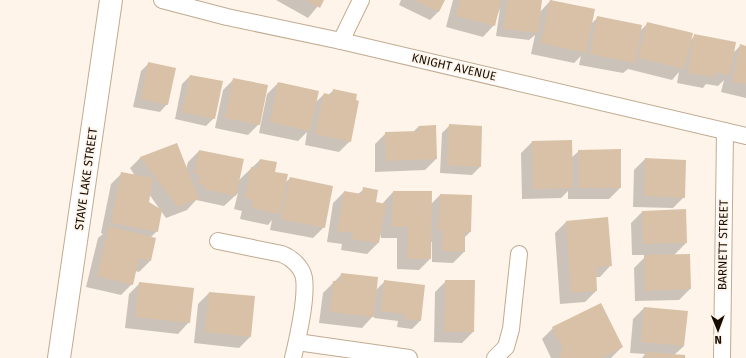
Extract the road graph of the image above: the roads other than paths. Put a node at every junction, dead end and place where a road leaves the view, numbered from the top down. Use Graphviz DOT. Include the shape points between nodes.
graph roads {
  1 [pos="111,0"];
  2 [pos="162,0"];
  3 [pos="361,0"];
  4 [pos="341,41"];
  5 [pos="725,131"];
  6 [pos="746,136"];
  7 [pos="218,241"];
  8 [pos="519,254"];
  9 [pos="297,342"];
  10 [pos="59,358"];
  11 [pos="293,358"];
  12 [pos="409,358"];
  13 [pos="495,358"];
  14 [pos="722,358"];
  1 -- 10 [label="main road, STAVE LAKE STREET"];
  2 -- 4 [label="street, KNIGHT AVENUE" via="227,17"];
  3 -- 4 [label="street"];
  4 -- 5 [label="street, KNIGHT AVENUE"];
  5 -- 6 [label="street, KNIGHT AVENUE"];
  5 -- 14 [label="street, BARNETT STREET"];
  7 -- 9 [label="street" via="292,258 304,277"];
  8 -- 13 [label="street" via="511,329 506,347"];
  9 -- 11 [label="street"];
  9 -- 12 [label="street"];
}
